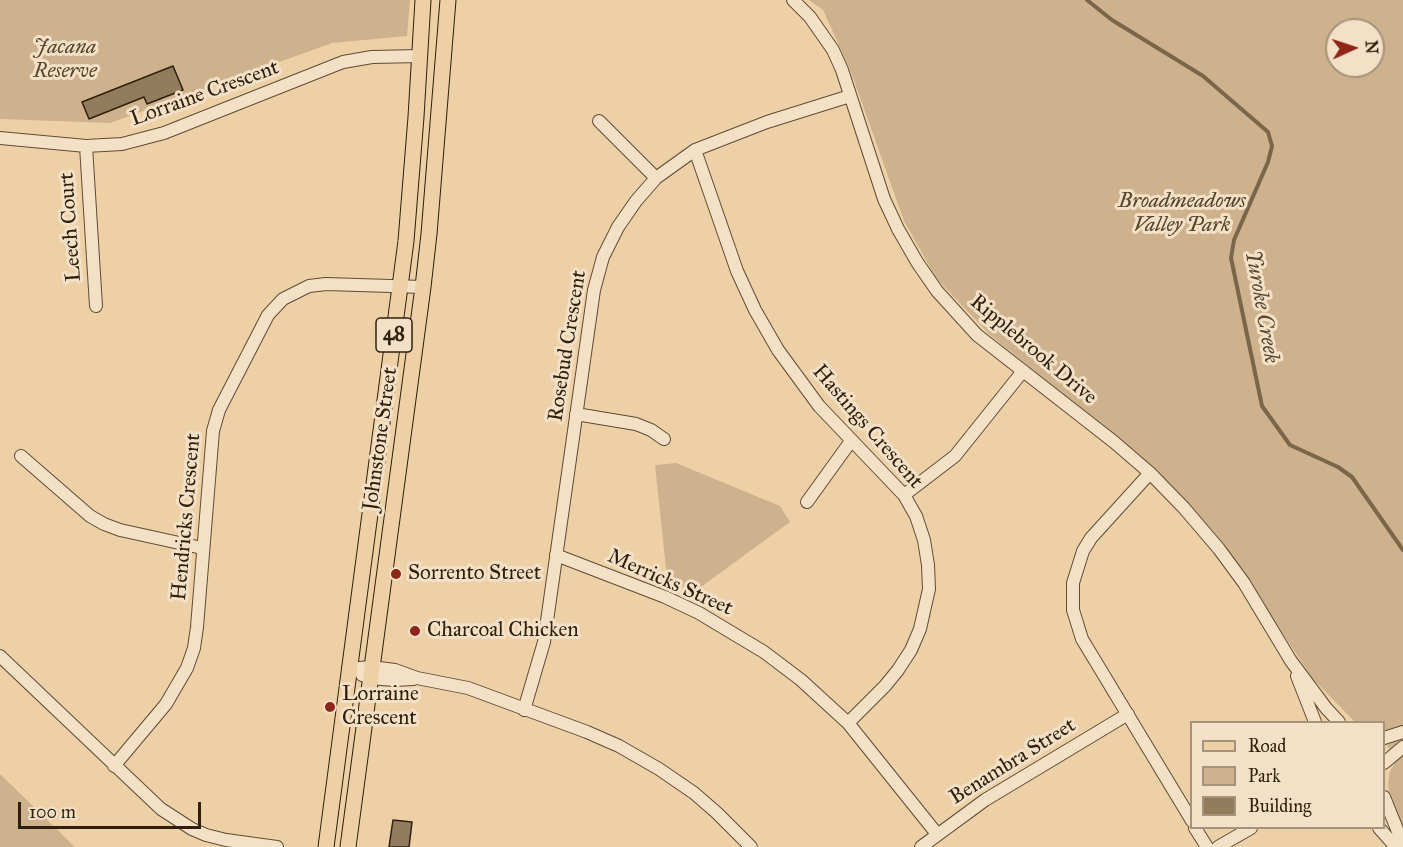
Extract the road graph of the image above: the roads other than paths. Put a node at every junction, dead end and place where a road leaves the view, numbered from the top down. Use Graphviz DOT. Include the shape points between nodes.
graph roads {
  1 [pos="423,0"];
  2 [pos="448,0"];
  3 [pos="793,0"];
  4 [pos="420,56"];
  5 [pos="850,96"];
  6 [pos="599,121"];
  7 [pos="0,138"];
  8 [pos="86,146"];
  9 [pos="695,150"];
  10 [pos="656,178"];
  11 [pos="400,287"];
  12 [pos="423,287"];
  13 [pos="96,306"];
  14 [pos="1023,371"];
  15 [pos="576,414"];
  16 [pos="664,439"];
  17 [pos="851,441"];
  18 [pos="21,456"];
  19 [pos="1150,473"];
  20 [pos="904,495"];
  21 [pos="807,502"];
  22 [pos="202,548"];
  23 [pos="556,555"];
  24 [pos="0,657"];
  25 [pos="1291,661"];
  26 [pos="348,669"];
  27 [pos="370,672"];
  28 [pos="524,710"];
  29 [pos="1128,714"];
  30 [pos="1314,721"];
  31 [pos="1338,721"];
  32 [pos="848,723"];
  33 [pos="1403,732"];
  34 [pos="1385,737"];
  35 [pos="1403,747"];
  36 [pos="1385,761"];
  37 [pos="114,766"];
  38 [pos="1385,802"];
  39 [pos="1190,819"];
  40 [pos="1197,829"];
  41 [pos="1249,829"];
  42 [pos="1380,829"];
  43 [pos="937,834"];
  44 [pos="1403,844"];
  45 [pos="277,847"];
  46 [pos="326,847"];
  47 [pos="348,847"];
  48 [pos="751,847"];
  49 [pos="921,847"];
  50 [pos="1207,847"];
  51 [pos="1218,847"];
  52 [pos="1396,847"];
  1 -- 4 [label="main road, Johnstone Street / 48"];
  2 -- 12 [label="main road, Johnstone Street / 48"];
  3 -- 5 [label="street, Ripplebrook Drive" via="833,50"];
  4 -- 8 [label="street, Lorraine Crescent" via="372,57 343,63 164,133 122,144"];
  4 -- 11 [label="main road, Johnstone Street / 48"];
  5 -- 9 [label="street, Rosebud Crescent"];
  5 -- 14 [label="street, Ripplebrook Drive" via="884,199 917,262 960,318"];
  6 -- 10 [label="street"];
  7 -- 8 [label="street, Lorraine Crescent"];
  8 -- 13 [label="street, Leech Court"];
  9 -- 10 [label="street, Rosebud Crescent"];
  9 -- 17 [label="street, Hastings Crescent" via="737,271 755,310 795,376"];
  10 -- 15 [label="street, Rosebud Crescent" via="618,227 603,257 592,299"];
  11 -- 12 [label="street, Hendricks Crescent"];
  11 -- 22 [label="street, Hendricks Crescent" via="309,286 284,299 268,315 219,410 213,431"];
  11 -- 26 [label="main road, Johnstone Street / 48"];
  12 -- 27 [label="main road, Johnstone Street / 48"];
  14 -- 19 [label="street, Ripplebrook Drive"];
  14 -- 20 [label="street" via="955,456"];
  15 -- 16 [label="street" via="636,424"];
  15 -- 23 [label="street, Rosebud Crescent"];
  17 -- 20 [label="street, Hastings Crescent"];
  17 -- 21 [label="street"];
  18 -- 22 [label="street" via="104,524"];
  19 -- 25 [label="street, Ripplebrook Drive" via="1219,549"];
  19 -- 29 [label="street" via="1091,538 1072,583 1073,610 1082,639"];
  20 -- 32 [label="street, Hastings Crescent" via="924,540 929,589 926,610 911,650 898,670"];
  22 -- 37 [label="street, Hendricks Crescent" via="197,627 187,668 166,704"];
  23 -- 28 [label="street, Rosebud Crescent" via="544,642"];
  23 -- 32 [label="street, Merricks Street" via="665,597 732,631 801,680"];
  24 -- 37 [label="street"];
  25 -- 30 [label="street, Ripplebrook Drive"];
  25 -- 31 [label="street, Ripplebrook Drive"];
  26 -- 27 [label="street"];
  26 -- 46 [label="main road, Johnstone Street / 48"];
  27 -- 28 [label="street" via="395,670 468,688"];
  27 -- 47 [label="main road, Johnstone Street / 48"];
  28 -- 48 [label="street" via="587,732 659,769 717,813"];
  29 -- 39 [label="street"];
  29 -- 43 [label="street, Benambra Street" via="985,800"];
  32 -- 43 [label="street, Merricks Street"];
  33 -- 34 [label="street"];
  35 -- 36 [label="street"];
  37 -- 45 [label="street" via="161,809 192,829 226,840"];
  38 -- 44 [label="street"];
  40 -- 50 [label="street"];
  41 -- 51 [label="street"];
  42 -- 52 [label="street"];
  43 -- 49 [label="street, Benambra Street"];
}
